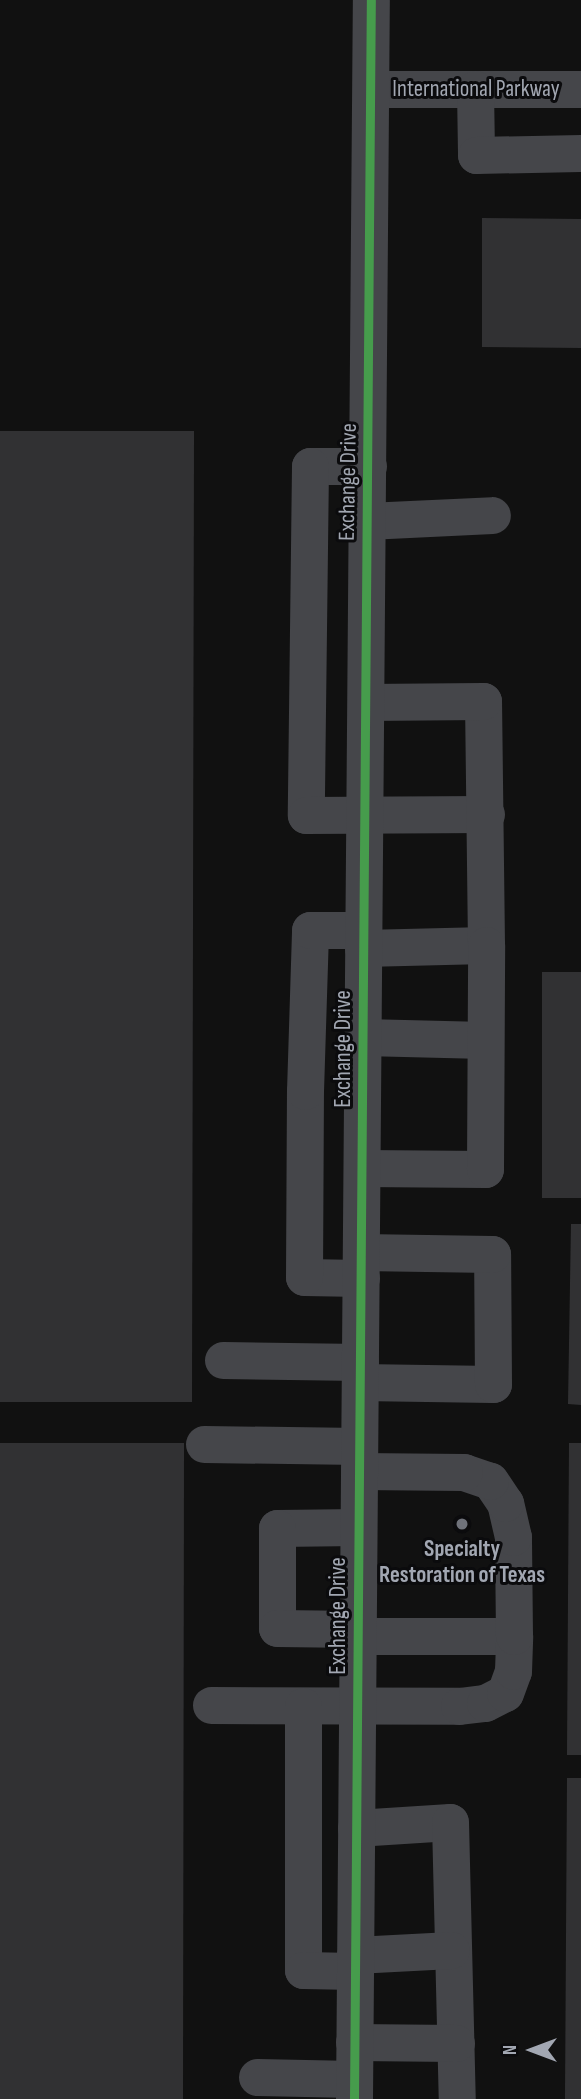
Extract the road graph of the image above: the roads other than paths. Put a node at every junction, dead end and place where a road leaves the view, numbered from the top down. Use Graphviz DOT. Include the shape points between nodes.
graph roads {
  1 [pos="371,0"];
  2 [pos="370,89"];
  3 [pos="475,89"];
  4 [pos="581,89"];
  5 [pos="581,153"];
  6 [pos="368,467"];
  7 [pos="492,515"];
  8 [pos="367,521"];
  9 [pos="310,561"];
  10 [pos="367,562"];
  11 [pos="308,647"];
  12 [pos="366,647"];
  13 [pos="366,702"];
  14 [pos="486,814"];
  15 [pos="365,815"];
  16 [pos="363,939"];
  17 [pos="486,945"];
  18 [pos="308,999"];
  19 [pos="363,1000"];
  20 [pos="363,1037"];
  21 [pos="485,1040"];
  22 [pos="362,1090"];
  23 [pos="305,1091"];
  24 [pos="362,1176"];
  25 [pos="304,1184"];
  26 [pos="361,1265"];
  27 [pos="223,1360"];
  28 [pos="360,1372"];
  29 [pos="204,1444"];
  30 [pos="359,1459"];
  31 [pos="358,1527"];
  32 [pos="358,1632"];
  33 [pos="514,1636"];
  34 [pos="211,1705"];
  35 [pos="303,1706"];
  36 [pos="357,1707"];
  37 [pos="303,1788"];
  38 [pos="356,1789"];
  39 [pos="356,1828"];
  40 [pos="356,1880"];
  41 [pos="303,1881"];
  42 [pos="452,1950"];
  43 [pos="355,1963"];
  44 [pos="354,2042"];
  45 [pos="456,2043"];
  46 [pos="257,2077"];
  47 [pos="354,2089"];
  48 [pos="457,2099"];
  1 -- 2 [label="street, Exchange Drive"];
  2 -- 3 [label="street, International Parkway"];
  2 -- 6 [label="street, Exchange Drive"];
  3 -- 4 [label="street, International Parkway"];
  3 -- 5 [label="street" via="476,155"];
  6 -- 8 [label="street, Exchange Drive"];
  6 -- 9 [label="street" via="310,467"];
  7 -- 8 [label="street"];
  8 -- 10 [label="street, Exchange Drive"];
  9 -- 10 [label="street"];
  9 -- 11 [label="street"];
  10 -- 12 [label="street, Exchange Drive"];
  11 -- 12 [label="street"];
  11 -- 15 [label="street" via="306,815"];
  12 -- 13 [label="street, Exchange Drive"];
  13 -- 14 [label="street" via="483,701"];
  13 -- 15 [label="street, Exchange Drive"];
  14 -- 15 [label="street"];
  14 -- 17 [label="street"];
  15 -- 16 [label="street, Exchange Drive"];
  16 -- 17 [label="street"];
  16 -- 18 [label="street" via="310,930"];
  16 -- 19 [label="street, Exchange Drive"];
  17 -- 21 [label="street"];
  18 -- 19 [label="street"];
  18 -- 23 [label="street"];
  19 -- 20 [label="street, Exchange Drive"];
  20 -- 21 [label="street"];
  20 -- 22 [label="street, Exchange Drive"];
  21 -- 24 [label="street" via="485,1169"];
  22 -- 23 [label="street"];
  22 -- 24 [label="street, Exchange Drive"];
  23 -- 25 [label="street"];
  24 -- 25 [label="street"];
  24 -- 26 [label="street, Exchange Drive"];
  25 -- 26 [label="street" via="304,1277"];
  26 -- 28 [label="street, Exchange Drive"];
  26 -- 28 [label="street" via="492,1254 493,1384"];
  27 -- 28 [label="street"];
  28 -- 30 [label="street, Exchange Drive"];
  29 -- 30 [label="street"];
  30 -- 31 [label="street, Exchange Drive"];
  30 -- 33 [label="street" via="464,1472 490,1481 505,1503 513,1537"];
  31 -- 32 [label="street, Exchange Drive"];
  31 -- 32 [label="street" via="277,1528 277,1628"];
  32 -- 33 [label="street"];
  32 -- 36 [label="street, Exchange Drive"];
  33 -- 36 [label="street" via="513,1671 505,1693 485,1703"];
  34 -- 35 [label="street"];
  35 -- 36 [label="street"];
  35 -- 37 [label="street"];
  36 -- 38 [label="street, Exchange Drive"];
  37 -- 38 [label="street"];
  37 -- 41 [label="street"];
  38 -- 39 [label="street, Exchange Drive"];
  39 -- 40 [label="street, Exchange Drive"];
  39 -- 42 [label="street" via="450,1822"];
  40 -- 41 [label="street"];
  40 -- 43 [label="street, Exchange Drive"];
  41 -- 43 [label="street" via="303,1970"];
  42 -- 43 [label="street"];
  42 -- 45 [label="street"];
  43 -- 44 [label="street, Exchange Drive"];
  44 -- 45 [label="street"];
  44 -- 47 [label="street, Exchange Drive"];
  45 -- 48 [label="street"];
  46 -- 47 [label="street"];
}
